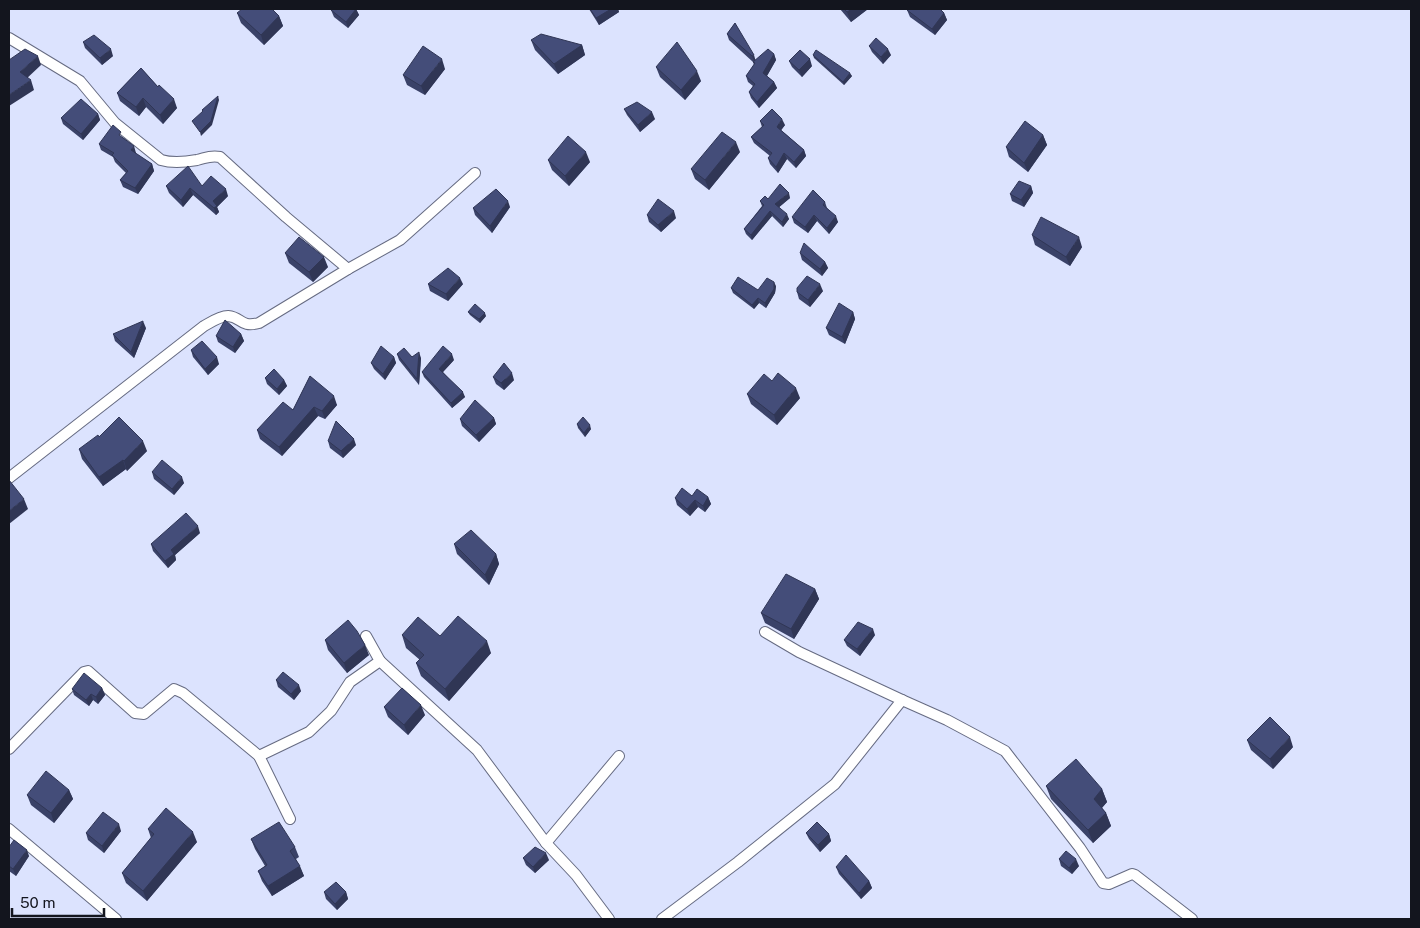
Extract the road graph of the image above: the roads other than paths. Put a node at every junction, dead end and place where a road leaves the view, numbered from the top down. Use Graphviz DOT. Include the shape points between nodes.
graph roads {
  1 [pos="9,38"];
  2 [pos="476,173"];
  3 [pos="348,269"];
  4 [pos="9,478"];
  5 [pos="766,632"];
  6 [pos="366,636"];
  7 [pos="380,661"];
  8 [pos="902,700"];
  9 [pos="9,749"];
  10 [pos="259,756"];
  11 [pos="619,756"];
  12 [pos="290,819"];
  13 [pos="9,829"];
  14 [pos="546,843"];
  15 [pos="116,919"];
  16 [pos="610,919"];
  17 [pos="662,919"];
  18 [pos="1192,919"];
  1 -- 3 [label="street" via="80,82 115,123 161,160 197,160 210,155 220,157"];
  2 -- 3 [label="street" via="400,240"];
  3 -- 4 [label="street" via="259,323 244,324 225,316 204,326"];
  5 -- 8 [label="street" via="800,652"];
  6 -- 7 [label="street"];
  7 -- 10 [label="street" via="350,682 331,711 309,732"];
  7 -- 14 [label="street" via="478,750"];
  8 -- 17 [label="street" via="834,784"];
  8 -- 18 [label="street" via="1005,751 1103,882 1108,884 1135,875"];
  9 -- 10 [label="street" via="80,676 88,672 135,713 144,714 174,689 184,693"];
  10 -- 12 [label="street"];
  11 -- 14 [label="street"];
  13 -- 15 [label="street"];
  14 -- 16 [label="street"];
}
